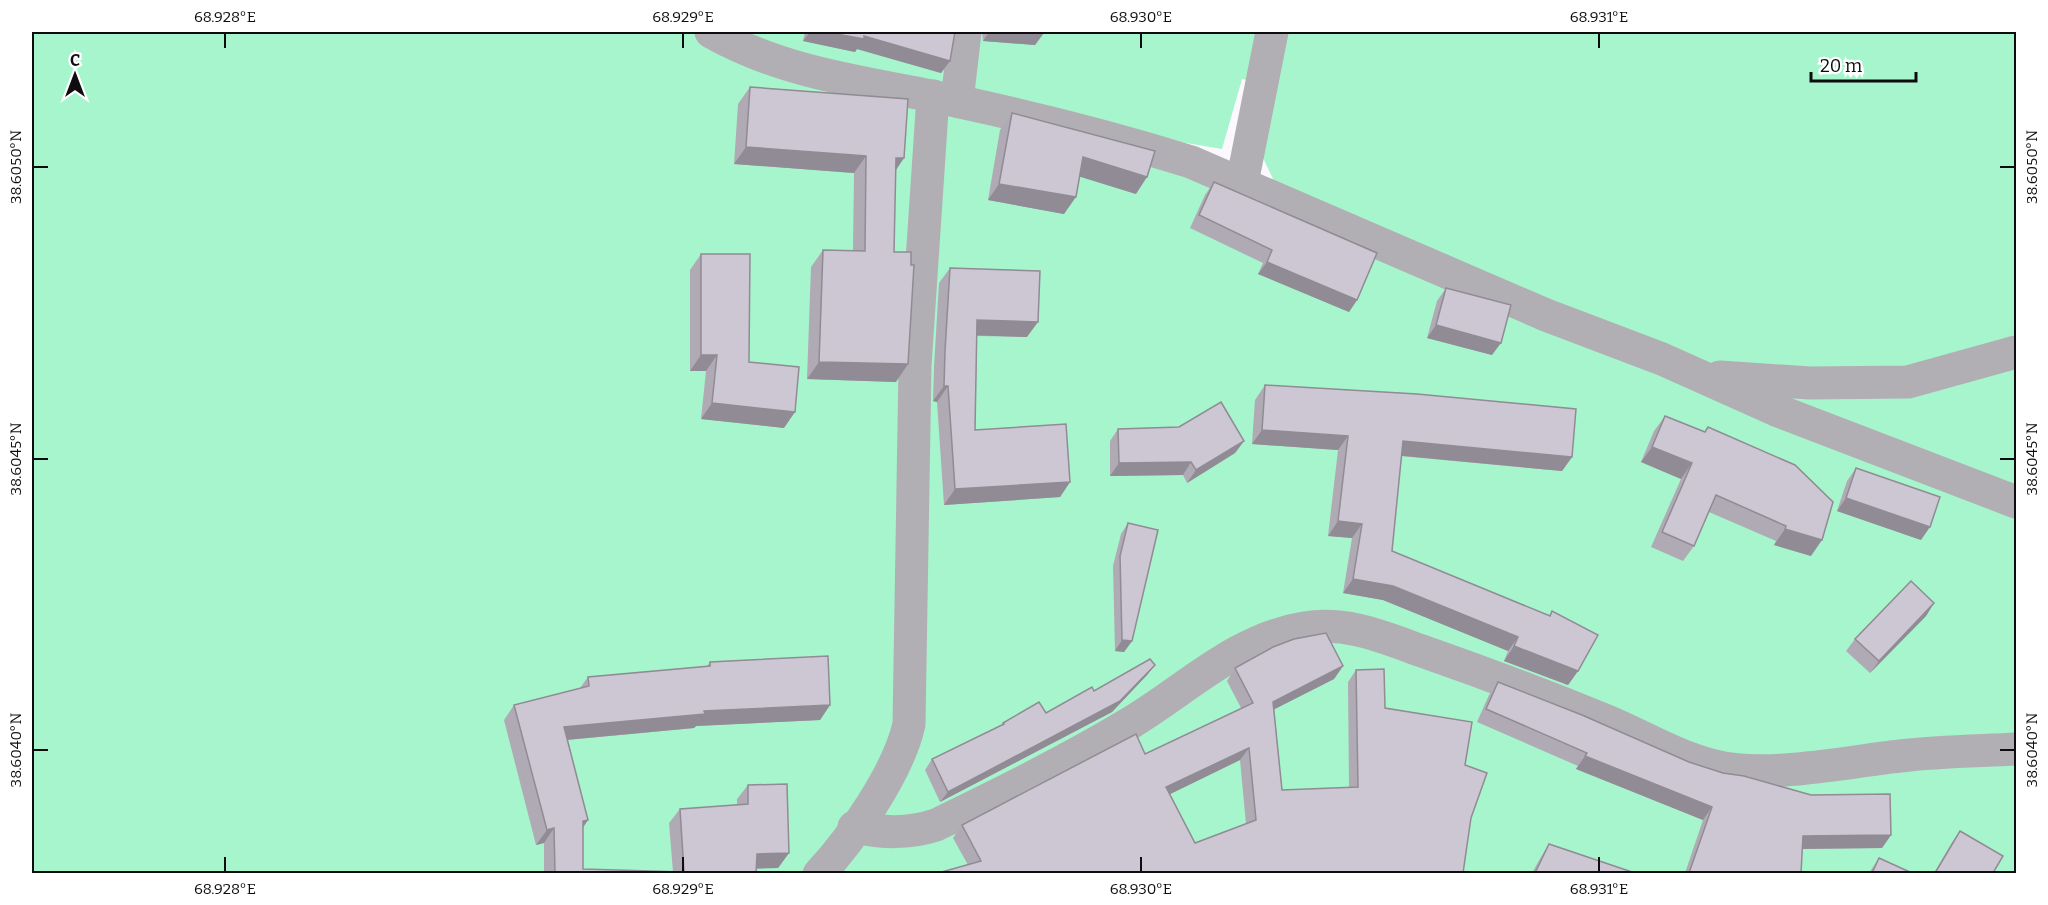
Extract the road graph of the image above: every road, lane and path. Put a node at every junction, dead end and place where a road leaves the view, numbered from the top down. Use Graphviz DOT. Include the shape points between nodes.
graph roads {
  1 [pos="711,32"];
  2 [pos="965,32"];
  3 [pos="1272,32"];
  4 [pos="945,99"];
  5 [pos="1242,183"];
  6 [pos="2016,352"];
  7 [pos="1692,375"];
  8 [pos="2016,502"];
  9 [pos="2016,749"];
  10 [pos="854,828"];
  11 [pos="819,873"];
  1 -- 4 [label="street" via="772,60"];
  2 -- 4 [label="street"];
  3 -- 5 [label="street"];
  4 -- 5 [label="street" via="1133,144"];
  4 -- 10 [label="street" via="915,366 909,724 898,759"];
  5 -- 7 [label="street"];
  6 -- 7 [label="street" via="1908,382 1810,383"];
  7 -- 8 [label="street"];
  9 -- 10 [label="street" via="1911,754 1774,770 1723,767 1670,750 1489,674 1355,627 1327,624 1274,636 1237,652 1134,721 936,825 897,833"];
  10 -- 11 [label="street"];
}
